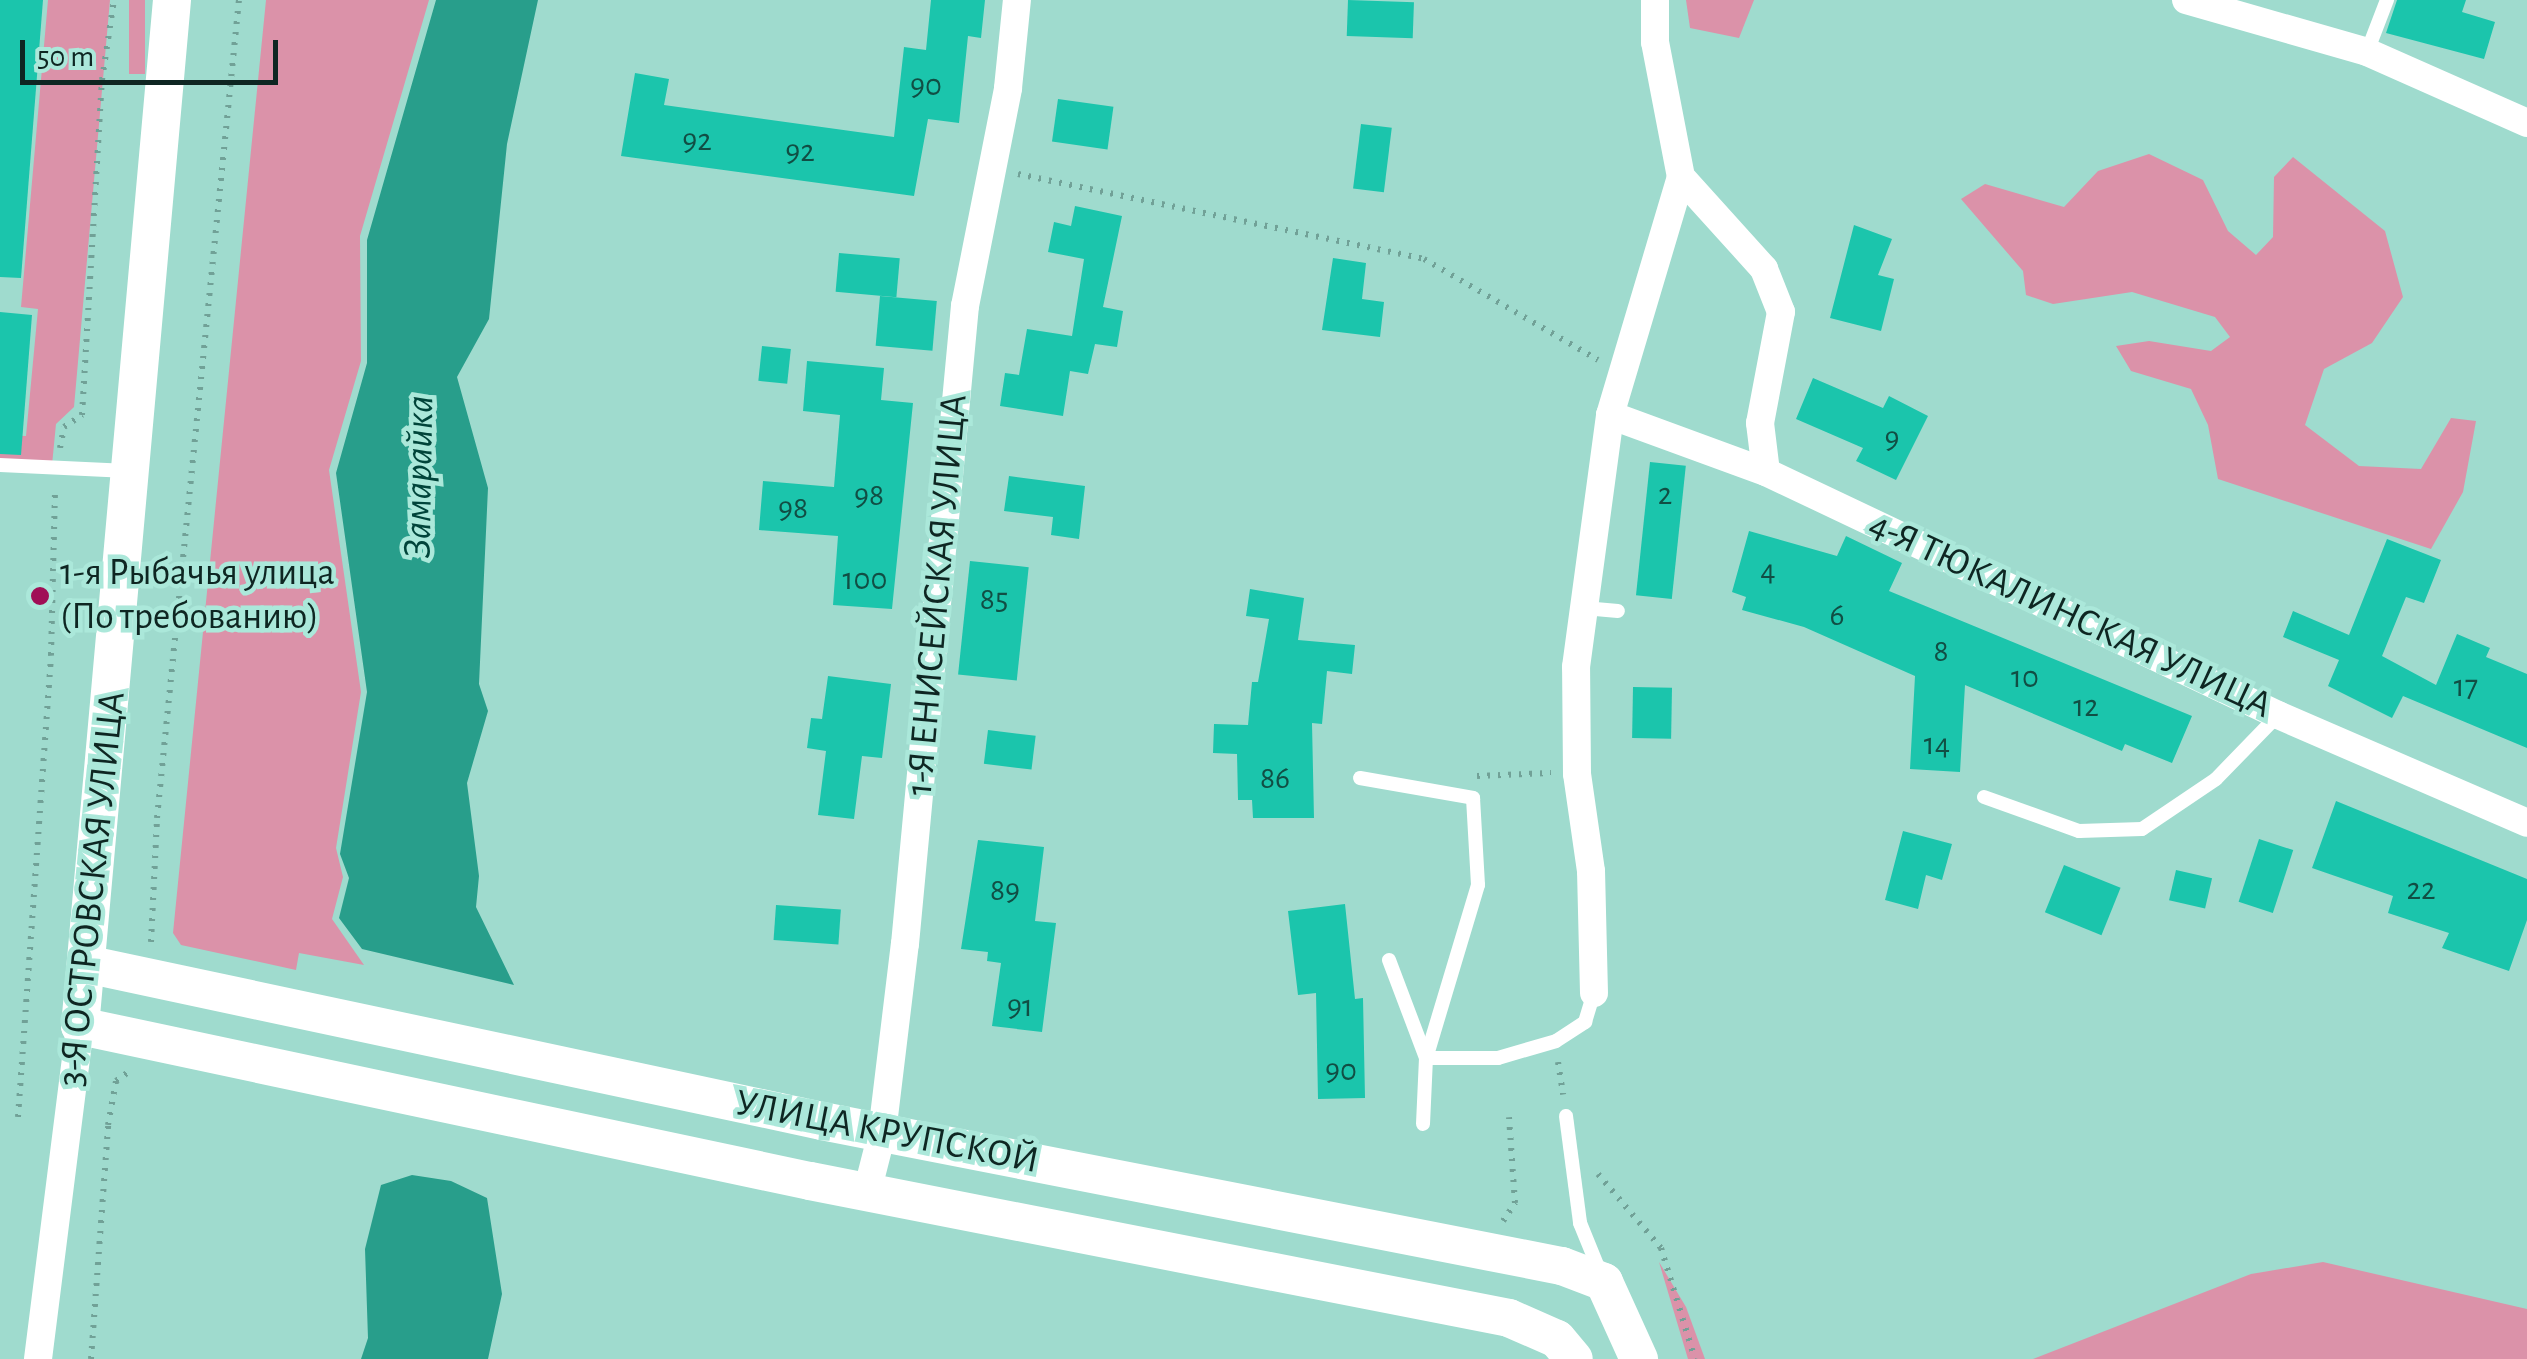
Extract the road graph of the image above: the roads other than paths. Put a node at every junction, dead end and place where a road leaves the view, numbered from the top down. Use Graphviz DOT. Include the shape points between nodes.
graph roads {
  1 [pos="172,0"];
  2 [pos="1017,0"];
  3 [pos="1656,0"];
  4 [pos="2186,0"];
  5 [pos="2387,0"];
  6 [pos="2367,52"];
  7 [pos="2527,123"];
  8 [pos="1681,177"];
  9 [pos="1610,415"];
  10 [pos="0,465"];
  11 [pos="134,471"];
  12 [pos="1766,472"];
  13 [pos="1584,608"];
  14 [pos="1618,611"];
  15 [pos="2278,716"];
  16 [pos="1360,778"];
  17 [pos="1984,797"];
  18 [pos="2527,822"];
  19 [pos="1389,960"];
  20 [pos="86,964"];
  21 [pos="1594,993"];
  22 [pos="80,1026"];
  23 [pos="1426,1058"];
  24 [pos="1566,1116"];
  25 [pos="1423,1124"];
  26 [pos="882,1133"];
  27 [pos="867,1192"];
  28 [pos="1604,1282"];
  29 [pos="38,1359"];
  30 [pos="1574,1359"];
  31 [pos="1639,1359"];
  1 -- 11 [label="main road, 3-Я ОСТРОВСКАЯ УЛИЦА"];
  2 -- 26 [label="street, 1-Я ЕНИСЕЙСКАЯ УЛИЦА" via="965,306"];
  3 -- 8 [label="street" via="1655,42"];
  4 -- 6 [label="street"];
  5 -- 6 [label="lane"];
  6 -- 7 [label="street"];
  8 -- 9 [label="street"];
  8 -- 12 [label="street" via="1764,268 1780,312 1760,423"];
  9 -- 12 [label="street, 4-Я ТЮКАЛИНСКАЯ УЛИЦА"];
  9 -- 13 [label="street"];
  10 -- 11 [label="lane"];
  11 -- 20 [label="main road, 3-Я ОСТРОВСКАЯ УЛИЦА"];
  12 -- 15 [label="street, 4-Я ТЮКАЛИНСКАЯ УЛИЦА"];
  13 -- 14 [label="lane"];
  13 -- 21 [label="street" via="1576,667 1577,774 1592,870"];
  15 -- 17 [label="lane" via="2216,780 2142,829 2079,831"];
  15 -- 18 [label="street, 4-Я ТЮКАЛИНСКАЯ УЛИЦА"];
  16 -- 23 [label="lane" via="1474,798 1478,885"];
  19 -- 23 [label="lane"];
  20 -- 22 [label="main road, 3-Я ОСТРОВСКАЯ УЛИЦА"];
  20 -- 26 [label="main road, УЛИЦА КРУПСКОЙ"];
  21 -- 23 [label="lane" via="1584,1022 1556,1041 1498,1058"];
  22 -- 27 [label="main road, УЛИЦА КРУПСКОЙ"];
  22 -- 29 [label="street, 3-Я ОСТРОВСКАЯ УЛИЦА"];
  23 -- 25 [label="lane"];
  24 -- 28 [label="lane" via="1580,1222"];
  26 -- 27 [label="street, 1-Я ЕНИСЕЙСКАЯ УЛИЦА"];
  26 -- 28 [label="main road, УЛИЦА КРУПСКОЙ" via="1562,1266"];
  27 -- 30 [label="main road, УЛИЦА КРУПСКОЙ" via="1509,1318 1558,1339"];
  28 -- 31 [label="main road"];
}
